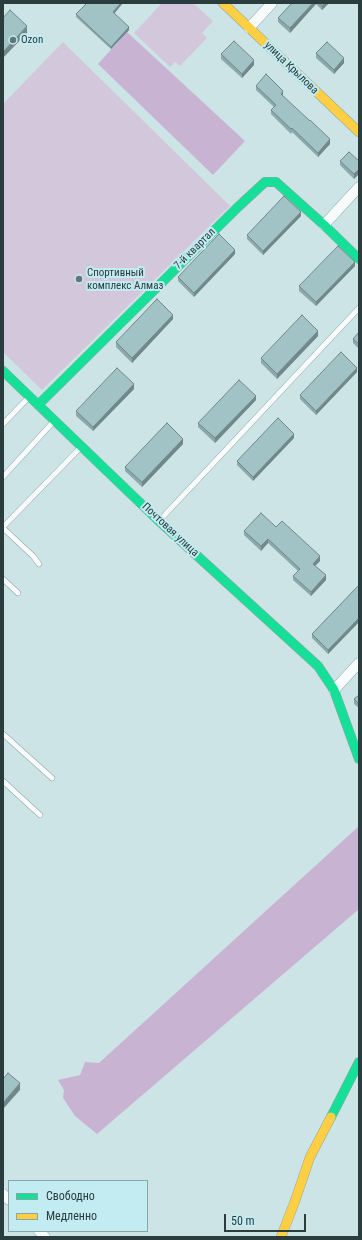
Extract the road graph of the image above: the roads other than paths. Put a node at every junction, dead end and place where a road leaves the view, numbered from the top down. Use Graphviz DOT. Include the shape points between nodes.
graph roads {
  1 [pos="223,3"];
  2 [pos="272,3"];
  3 [pos="249,28"];
  4 [pos="359,132"];
  5 [pos="359,187"];
  6 [pos="324,225"];
  7 [pos="359,259"];
  8 [pos="359,308"];
  9 [pos="4,374"];
  10 [pos="30,396"];
  11 [pos="38,405"];
  12 [pos="55,420"];
  13 [pos="3,424"];
  14 [pos="82,446"];
  15 [pos="3,477"];
  16 [pos="159,521"];
  17 [pos="3,528"];
  18 [pos="40,564"];
  19 [pos="3,579"];
  20 [pos="18,593"];
  21 [pos="359,663"];
  22 [pos="334,690"];
  23 [pos="3,734"];
  24 [pos="357,747"];
  25 [pos="359,759"];
  26 [pos="52,778"];
  27 [pos="3,781"];
  28 [pos="40,815"];
  29 [pos="359,1062"];
  30 [pos="281,1237"];
  1 -- 3 [label="street, улица Крылова"];
  2 -- 3 [label="street"];
  3 -- 4 [label="street, улица Крылова"];
  5 -- 6 [label="street"];
  6 -- 7 [label="street, 7-й квартал"];
  6 -- 11 [label="street, 7-й квартал" via="276,182 265,182"];
  8 -- 16 [label="lane"];
  9 -- 10 [label="street, Почтовая улица"];
  10 -- 11 [label="street, Почтовая улица"];
  10 -- 13 [label="lane"];
  11 -- 12 [label="street, Почтовая улица"];
  12 -- 14 [label="street, Почтовая улица"];
  12 -- 15 [label="lane"];
  14 -- 16 [label="street, Почтовая улица"];
  14 -- 17 [label="lane"];
  16 -- 22 [label="street, Почтовая улица" via="318,666"];
  17 -- 18 [label="lane"];
  19 -- 20 [label="lane"];
  21 -- 22 [label="street"];
  22 -- 24 [label="street, Почтовая улица"];
  23 -- 26 [label="lane"];
  24 -- 25 [label="street, Почтовая улица"];
  27 -- 28 [label="lane"];
  29 -- 30 [label="street" via="310,1157"];
}
